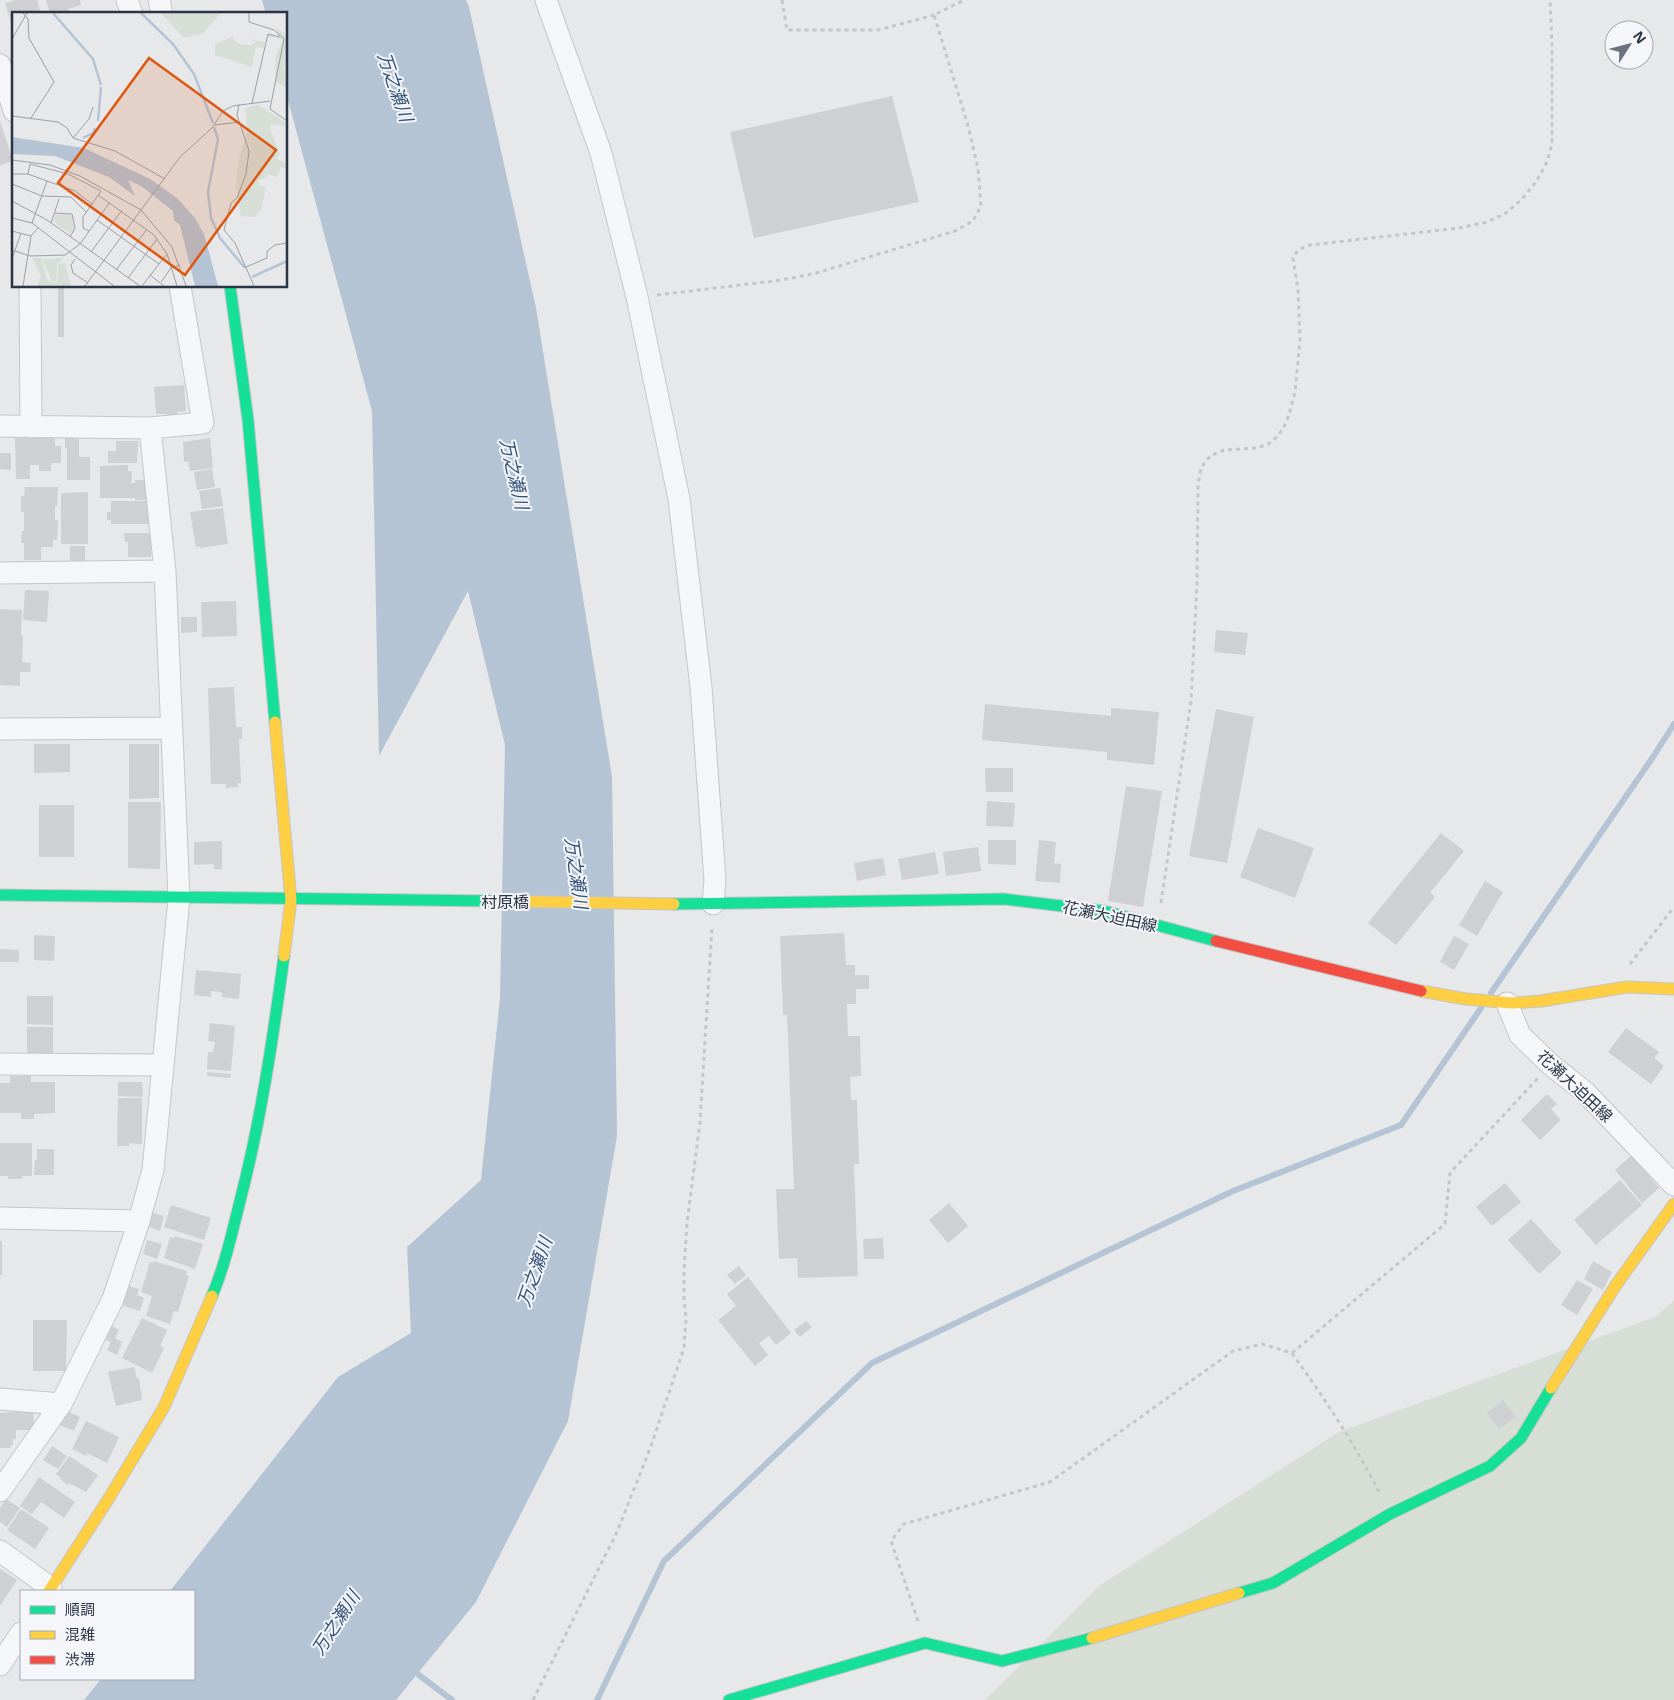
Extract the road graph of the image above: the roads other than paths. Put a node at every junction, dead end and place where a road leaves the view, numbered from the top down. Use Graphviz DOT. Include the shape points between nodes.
graph roads {
  1 [pos="127,0"];
  2 [pos="546,0"];
  3 [pos="131,12"];
  4 [pos="0,65"];
  5 [pos="12,104"];
  6 [pos="30,288"];
  7 [pos="180,288"];
  8 [pos="230,288"];
  9 [pos="0,426"];
  10 [pos="31,427"];
  11 [pos="150,428"];
  12 [pos="165,571"];
  13 [pos="0,573"];
  14 [pos="0,728"];
  15 [pos="172,728"];
  16 [pos="0,896"];
  17 [pos="179,898"];
  18 [pos="291,900"];
  19 [pos="708,903"];
  20 [pos="1674,989"];
  21 [pos="1507,1003"];
  22 [pos="0,1064"];
  23 [pos="162,1065"];
  24 [pos="1674,1185"];
  25 [pos="1674,1204"];
  26 [pos="0,1218"];
  27 [pos="139,1221"];
  28 [pos="0,1399"];
  29 [pos="62,1404"];
  30 [pos="0,1491"];
  31 [pos="0,1551"];
  32 [pos="50,1590"];
  33 [pos="20,1634"];
  34 [pos="0,1665"];
  35 [pos="729,1700"];
  1 -- 3 [label="street"];
  2 -- 19 [label="street" via="601,153 637,297 679,499 701,687 715,880"];
  4 -- 5 [label="street"];
  6 -- 10 [label="street"];
  7 -- 11 [label="street" via="202,423"];
  8 -- 18 [label="street" via="248,420"];
  9 -- 10 [label="street"];
  10 -- 11 [label="street"];
  11 -- 12 [label="street"];
  12 -- 13 [label="street"];
  12 -- 15 [label="street"];
  14 -- 15 [label="street"];
  15 -- 17 [label="street"];
  16 -- 17 [label="street, 村原橋"];
  17 -- 18 [label="street, 村原橋"];
  17 -- 23 [label="street"];
  18 -- 19 [label="street, 村原橋"];
  18 -- 32 [label="street" via="276,1017 252,1155 222,1269 164,1407"];
  19 -- 21 [label="street, 花瀬大迫田線" via="1004,899 1055,904 1104,911 1433,994"];
  20 -- 21 [label="street, 花瀬大迫田線" via="1621,987 1575,996"];
  21 -- 24 [label="street, 花瀬大迫田線" via="1520,1035 1550,1065 1585,1092"];
  22 -- 23 [label="street"];
  23 -- 27 [label="street" via="153,1170"];
  25 -- 35 [label="street" via="1616,1285 1522,1438 1490,1466 1390,1514 1273,1583 1074,1643 1002,1661 925,1643"];
  26 -- 27 [label="street"];
  27 -- 29 [label="street" via="113,1299"];
  28 -- 29 [label="street"];
  29 -- 30 [label="street"];
  31 -- 32 [label="street"];
  33 -- 34 [label="street"];
}
